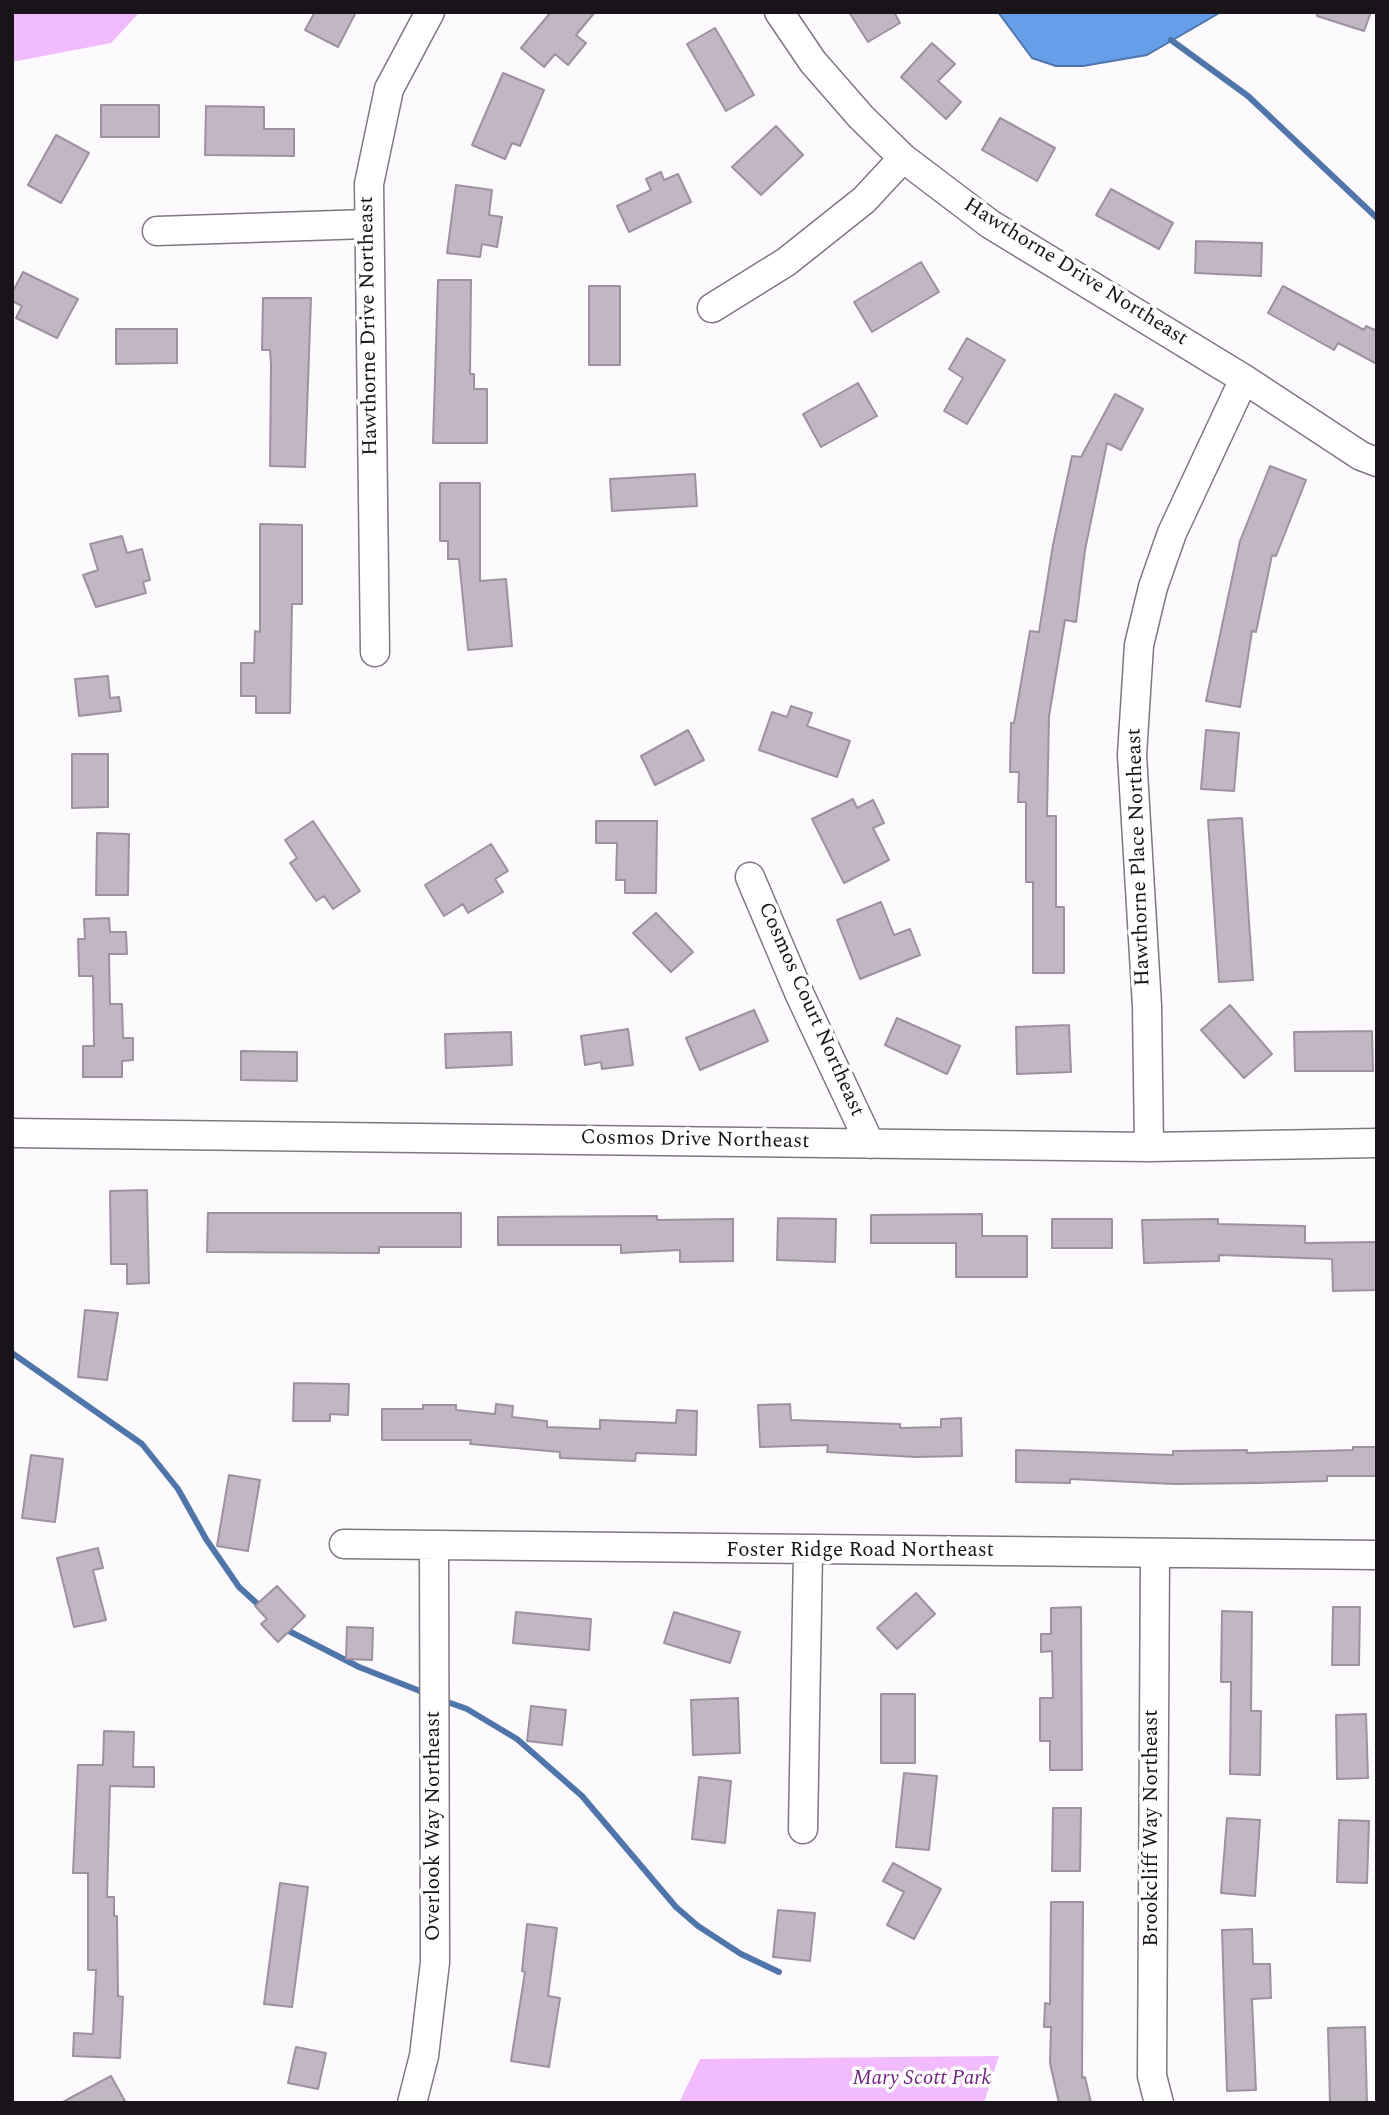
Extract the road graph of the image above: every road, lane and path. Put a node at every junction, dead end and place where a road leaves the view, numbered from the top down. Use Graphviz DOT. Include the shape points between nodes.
graph roads {
  1 [pos="430,12"];
  2 [pos="779,12"];
  3 [pos="903,158"];
  4 [pos="368,224"];
  5 [pos="157,231"];
  6 [pos="712,308"];
  7 [pos="1244,379"];
  8 [pos="1377,462"];
  9 [pos="375,652"];
  10 [pos="750,877"];
  11 [pos="12,1133"];
  12 [pos="1377,1143"];
  13 [pos="870,1144"];
  14 [pos="1149,1147"];
  15 [pos="344,1544"];
  16 [pos="434,1547"];
  17 [pos="808,1552"];
  18 [pos="1155,1553"];
  19 [pos="1377,1555"];
  20 [pos="803,1829"];
  21 [pos="412,2103"];
  22 [pos="1159,2103"];
  1 -- 4 [label="street, Hawthorne Drive Northeast" via="395,74 383,106 369,184"];
  2 -- 3 [label="street, Hawthorne Drive Northeast" via="813,62"];
  3 -- 6 [label="street" via="864,200 805,247"];
  3 -- 7 [label="street, Hawthorne Drive Northeast" via="990,224"];
  4 -- 5 [label="street"];
  4 -- 9 [label="street, Hawthorne Drive Northeast"];
  7 -- 8 [label="street, Hawthorne Drive Northeast"];
  7 -- 14 [label="street, Hawthorne Place Northeast" via="1171,533 1139,645 1132,755"];
  10 -- 13 [label="street, Cosmos Court Northeast"];
  11 -- 13 [label="street, Cosmos Drive Northeast"];
  12 -- 14 [label="street, Cosmos Drive Northeast"];
  13 -- 14 [label="street, Cosmos Drive Northeast"];
  15 -- 16 [label="street, Foster Ridge Road Northeast"];
  16 -- 17 [label="street, Foster Ridge Road Northeast"];
  16 -- 21 [label="street, Overlook Way Northeast" via="435,1962 424,2056"];
  17 -- 18 [label="street, Foster Ridge Road Northeast"];
  17 -- 20 [label="street"];
  18 -- 19 [label="street, Foster Ridge Road Northeast"];
  18 -- 22 [label="street, Brookcliff Way Northeast" via="1152,2076"];
}
